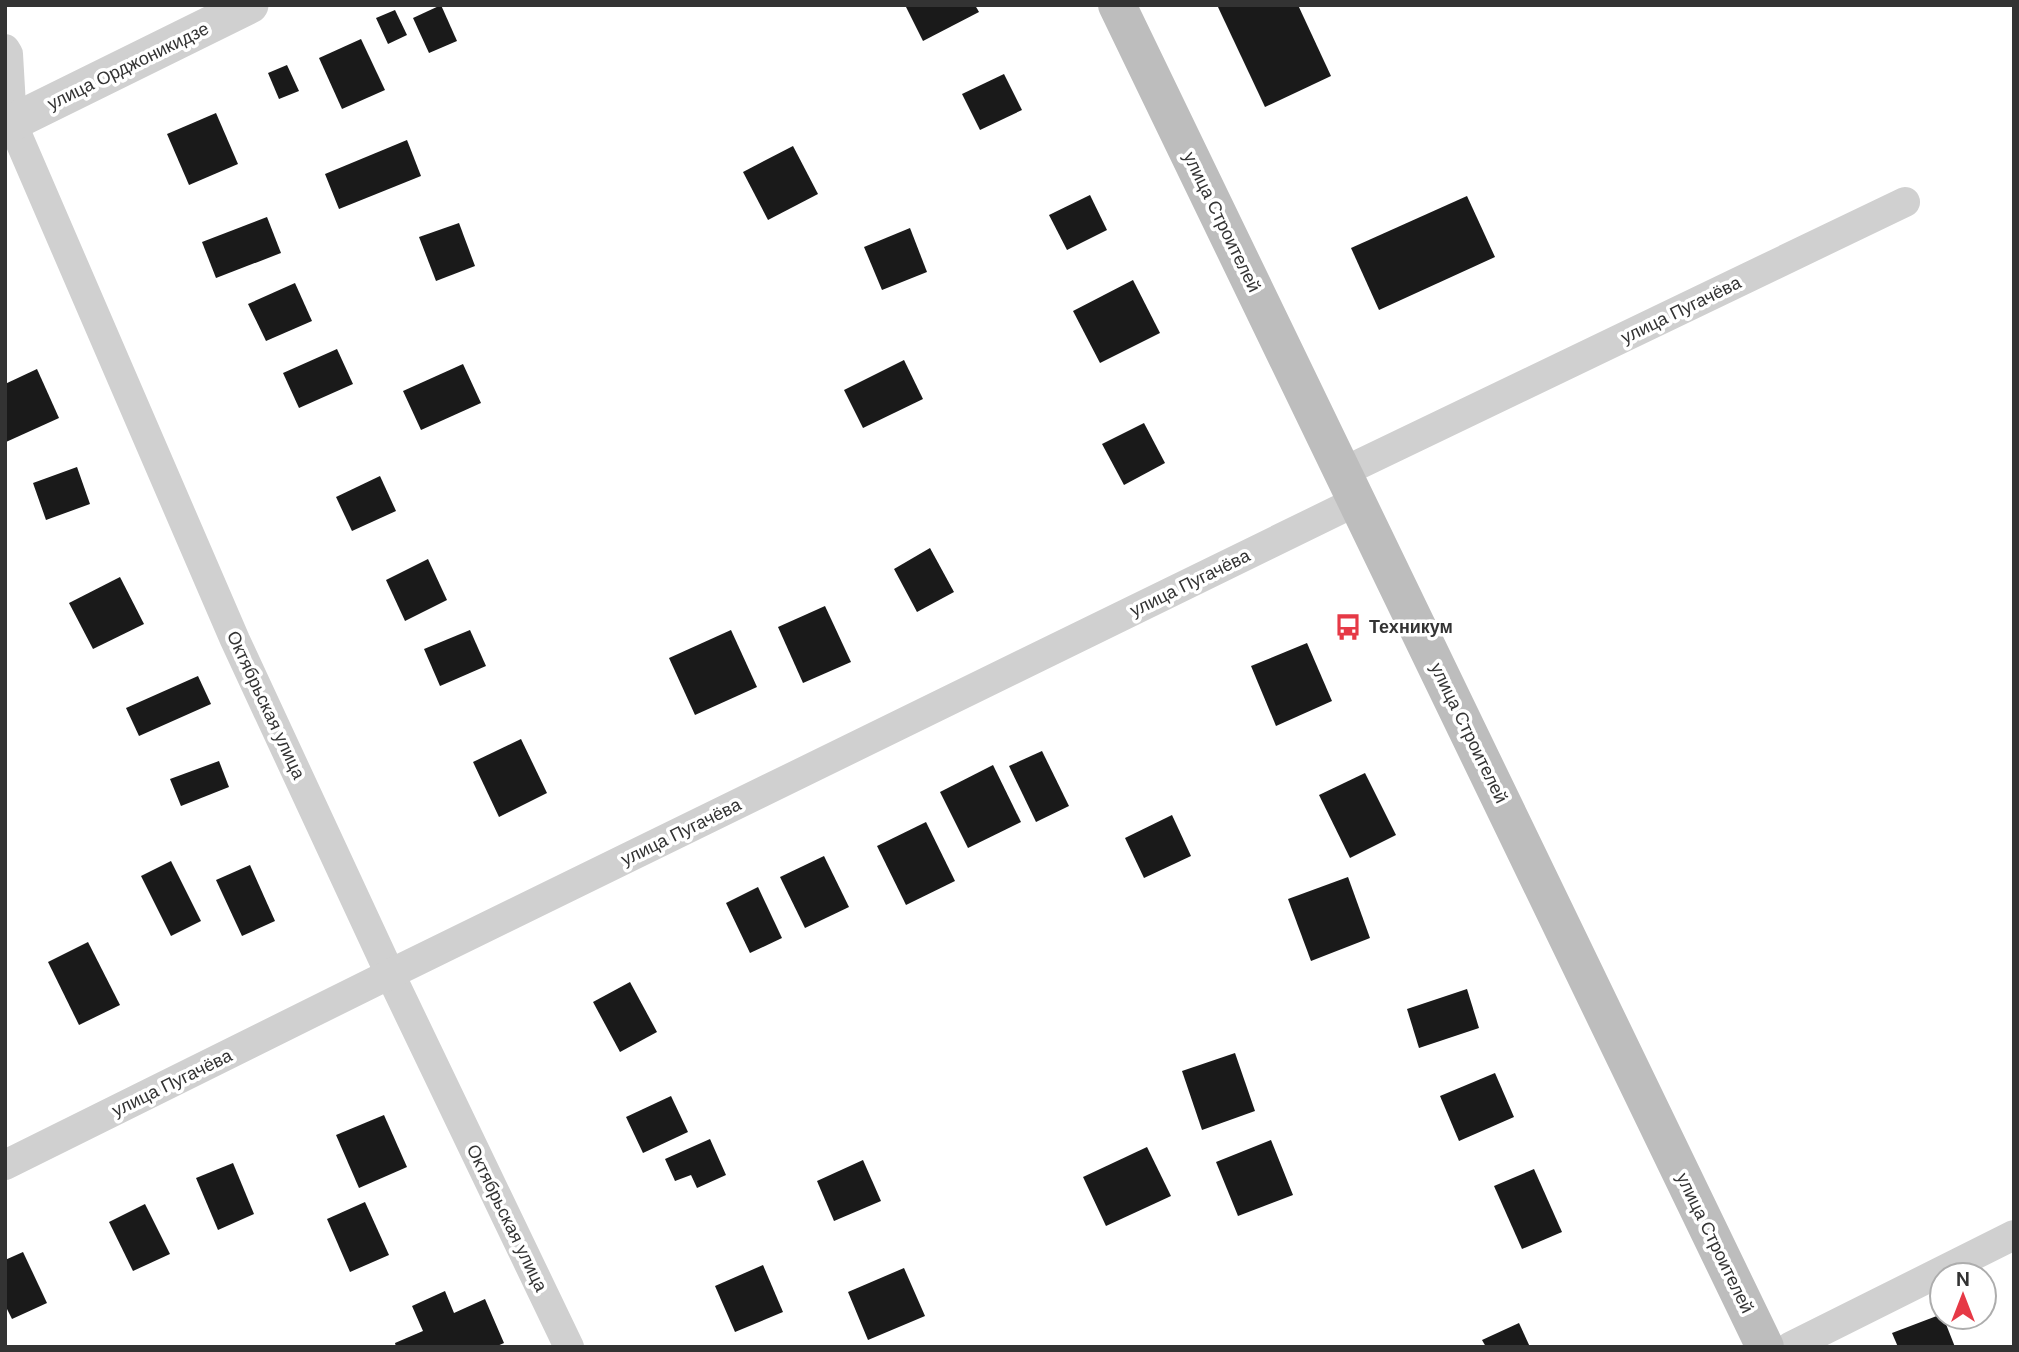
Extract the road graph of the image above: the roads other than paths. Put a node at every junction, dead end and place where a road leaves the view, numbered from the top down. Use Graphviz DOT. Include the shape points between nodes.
graph roads {
  1 [pos="250,5"];
  2 [pos="1118,5"];
  3 [pos="5,49"];
  4 [pos="8,125"];
  5 [pos="1905,202"];
  6 [pos="1350,487"];
  7 [pos="390,974"];
  8 [pos="5,1165"];
  9 [pos="2014,1235"];
  10 [pos="569,1347"];
  11 [pos="1765,1347"];
  12 [pos="1790,1347"];
  1 -- 4 [label="street, улица Орджоникидзе"];
  2 -- 6 [label="main road, улица Строителей"];
  3 -- 4 [label="street, Октябрьская улица"];
  4 -- 7 [label="street, Октябрьская улица" via="235,640"];
  5 -- 6 [label="street, улица Пугачёва"];
  6 -- 7 [label="street, улица Пугачёва"];
  6 -- 11 [label="main road, улица Строителей"];
  7 -- 8 [label="street, улица Пугачёва"];
  7 -- 10 [label="street, Октябрьская улица"];
  9 -- 12 [label="street"];
}
